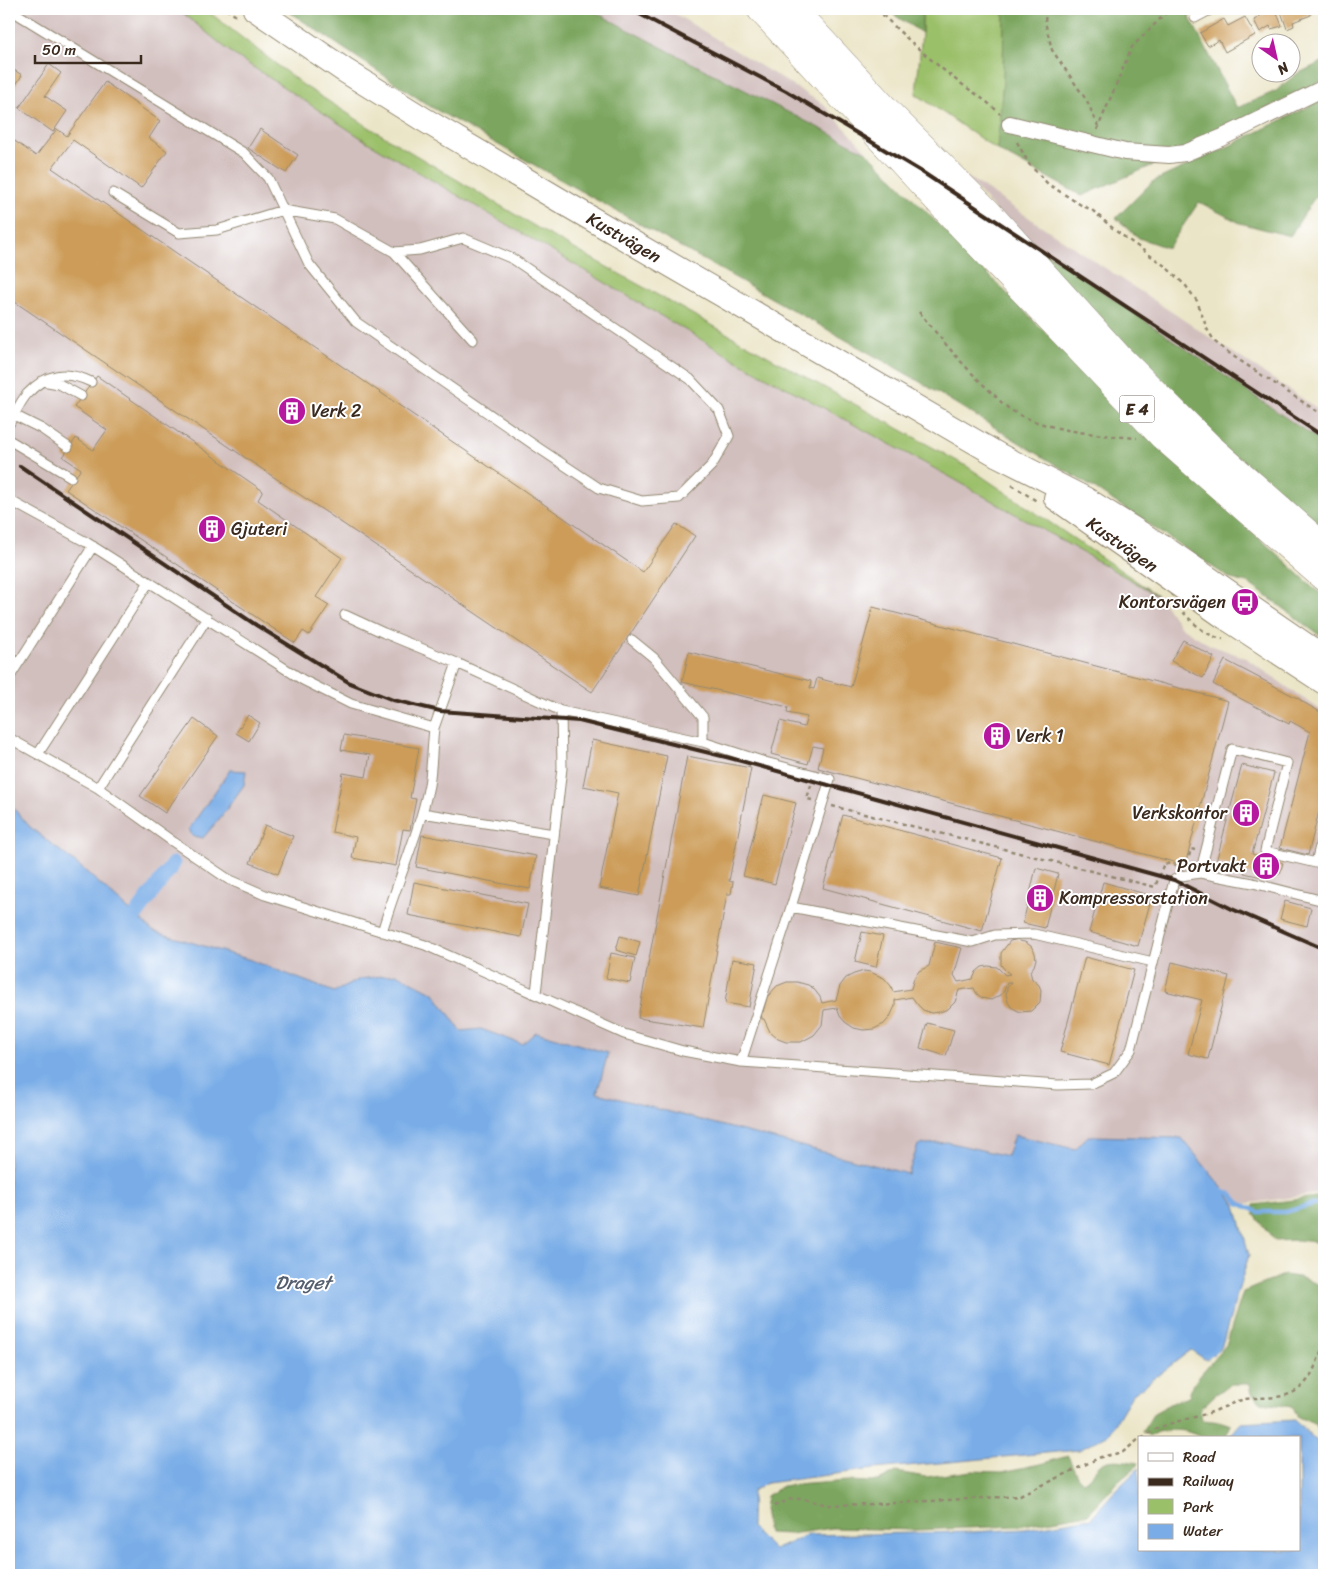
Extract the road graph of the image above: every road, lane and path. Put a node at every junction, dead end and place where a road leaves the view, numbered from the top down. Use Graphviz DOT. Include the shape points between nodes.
graph roads {
  1 [pos="9,9"];
  2 [pos="226,9"];
  3 [pos="761,9"];
  4 [pos="792,9"];
  5 [pos="877,9"];
  6 [pos="1046,9"];
  7 [pos="1170,9"];
  8 [pos="1212,9"];
  9 [pos="248,14"];
  10 [pos="1195,18"];
  11 [pos="1324,88"];
  12 [pos="1010,124"];
  13 [pos="1099,126"];
  14 [pos="1091,145"];
  15 [pos="113,193"];
  16 [pos="283,210"];
  17 [pos="394,252"];
  18 [pos="919,312"];
  19 [pos="474,340"];
  20 [pos="42,381"];
  21 [pos="91,382"];
  22 [pos="80,396"];
  23 [pos="14,415"];
  24 [pos="1324,416"];
  25 [pos="9,424"];
  26 [pos="1143,438"];
  27 [pos="9,440"];
  28 [pos="68,447"];
  29 [pos="998,455"];
  30 [pos="71,478"];
  31 [pos="1006,481"];
  32 [pos="9,500"];
  33 [pos="1039,503"];
  34 [pos="93,546"];
  35 [pos="1324,548"];
  36 [pos="1324,577"];
  37 [pos="149,582"];
  38 [pos="1178,606"];
  39 [pos="344,615"];
  40 [pos="208,618"];
  41 [pos="1227,639"];
  42 [pos="632,640"];
  43 [pos="1324,658"];
  44 [pos="457,663"];
  45 [pos="9,678"];
  46 [pos="1324,682"];
  47 [pos="561,710"];
  48 [pos="434,728"];
  49 [pos="9,738"];
  50 [pos="703,742"];
  51 [pos="38,754"];
  52 [pos="814,775"];
  53 [pos="98,788"];
  54 [pos="823,803"];
  55 [pos="422,813"];
  56 [pos="1324,829"];
  57 [pos="554,834"];
  58 [pos="1205,853"];
  59 [pos="1179,866"];
  60 [pos="1186,867"];
  61 [pos="1200,872"];
  62 [pos="1324,901"];
  63 [pos="791,907"];
  64 [pos="382,932"];
  65 [pos="1153,962"];
  66 [pos="536,993"];
  67 [pos="741,1062"];
  68 [pos="1324,1344"];
  69 [pos="1143,1436"];
  70 [pos="1138,1441"];
  71 [pos="774,1506"];
  1 -- 16 [label="lane" via="244,154 268,178"];
  2 -- 9 [label="path"];
  3 -- 36 [label="highway, E 4" via="1163,436"];
  4 -- 35 [label="highway, E 4" via="893,118 988,212 1118,356 1208,446"];
  5 -- 12 [label="path"];
  6 -- 13 [label="path" via="1045,22 1052,50 1072,77"];
  7 -- 13 [label="path" via="1132,47"];
  8 -- 10 [label="lane"];
  9 -- 29 [label="main road, Kustvägen"];
  11 -- 14 [label="street" via="1185,153 1125,152"];
  12 -- 14 [label="street"];
  12 -- 24 [label="path" via="1029,164 1048,184 1092,210 1186,286 1198,301 1215,342"];
  13 -- 14 [label="path"];
  15 -- 16 [label="lane" via="179,233 217,230"];
  16 -- 17 [label="lane" via="335,219"];
  16 -- 17 [label="lane" via="309,264 356,322 599,488 642,501 679,498 712,465 729,436 719,410 690,379 513,259 463,238 420,250"];
  17 -- 19 [label="lane"];
  18 -- 26 [label="path" via="958,359 1010,410 1039,423 1070,430"];
  20 -- 21 [label="lane" via="61,374"];
  20 -- 22 [label="lane" via="59,384"];
  20 -- 23 [label="lane" via="27,394"];
  23 -- 25 [label="lane"];
  23 -- 28 [label="lane"];
  27 -- 30 [label="lane"];
  29 -- 43 [label="main road, Kustvägen" via="1085,499 1159,545"];
  29 -- 46 [label="main road, Kustvägen" via="1225,617"];
  31 -- 33 [label="path"];
  32 -- 34 [label="lane"];
  34 -- 37 [label="lane"];
  34 -- 45 [label="lane"];
  37 -- 40 [label="lane"];
  37 -- 51 [label="lane"];
  38 -- 41 [label="path" via="1207,634"];
  39 -- 44 [label="lane"];
  40 -- 48 [label="lane" via="303,680 350,704"];
  40 -- 53 [label="lane"];
  42 -- 50 [label="lane" via="654,658 703,718"];
  44 -- 47 [label="lane"];
  44 -- 48 [label="lane"];
  47 -- 50 [label="lane"];
  47 -- 57 [label="lane" via="562,768"];
  48 -- 55 [label="lane" via="429,784"];
  49 -- 51 [label="lane"];
  50 -- 52 [label="lane"];
  51 -- 53 [label="lane"];
  52 -- 54 [label="lane" via="830,780"];
  52 -- 54 [label="path" via="807,799"];
  53 -- 64 [label="lane" via="228,879"];
  54 -- 59 [label="path" via="1155,887 1164,862"];
  54 -- 63 [label="lane"];
  55 -- 57 [label="lane"];
  55 -- 64 [label="lane"];
  56 -- 58 [label="lane" via="1316,863 1265,851 1287,763 1232,749"];
  57 -- 66 [label="lane"];
  58 -- 60 [label="path" via="1191,850"];
  58 -- 61 [label="lane"];
  61 -- 62 [label="lane"];
  61 -- 65 [label="lane" via="1174,880"];
  63 -- 65 [label="lane" via="973,942 995,935 1034,934"];
  63 -- 67 [label="lane"];
  64 -- 66 [label="lane" via="425,945"];
  65 -- 67 [label="lane" via="1131,1050 1114,1073 1091,1084 1058,1085"];
  66 -- 67 [label="lane" via="624,1034 683,1051"];
  68 -- 69 [label="path" via="1307,1380 1287,1396 1244,1400 1168,1424"];
  70 -- 71 [label="path" via="1123,1452 1101,1457 1020,1496 828,1505 791,1499"];
}
